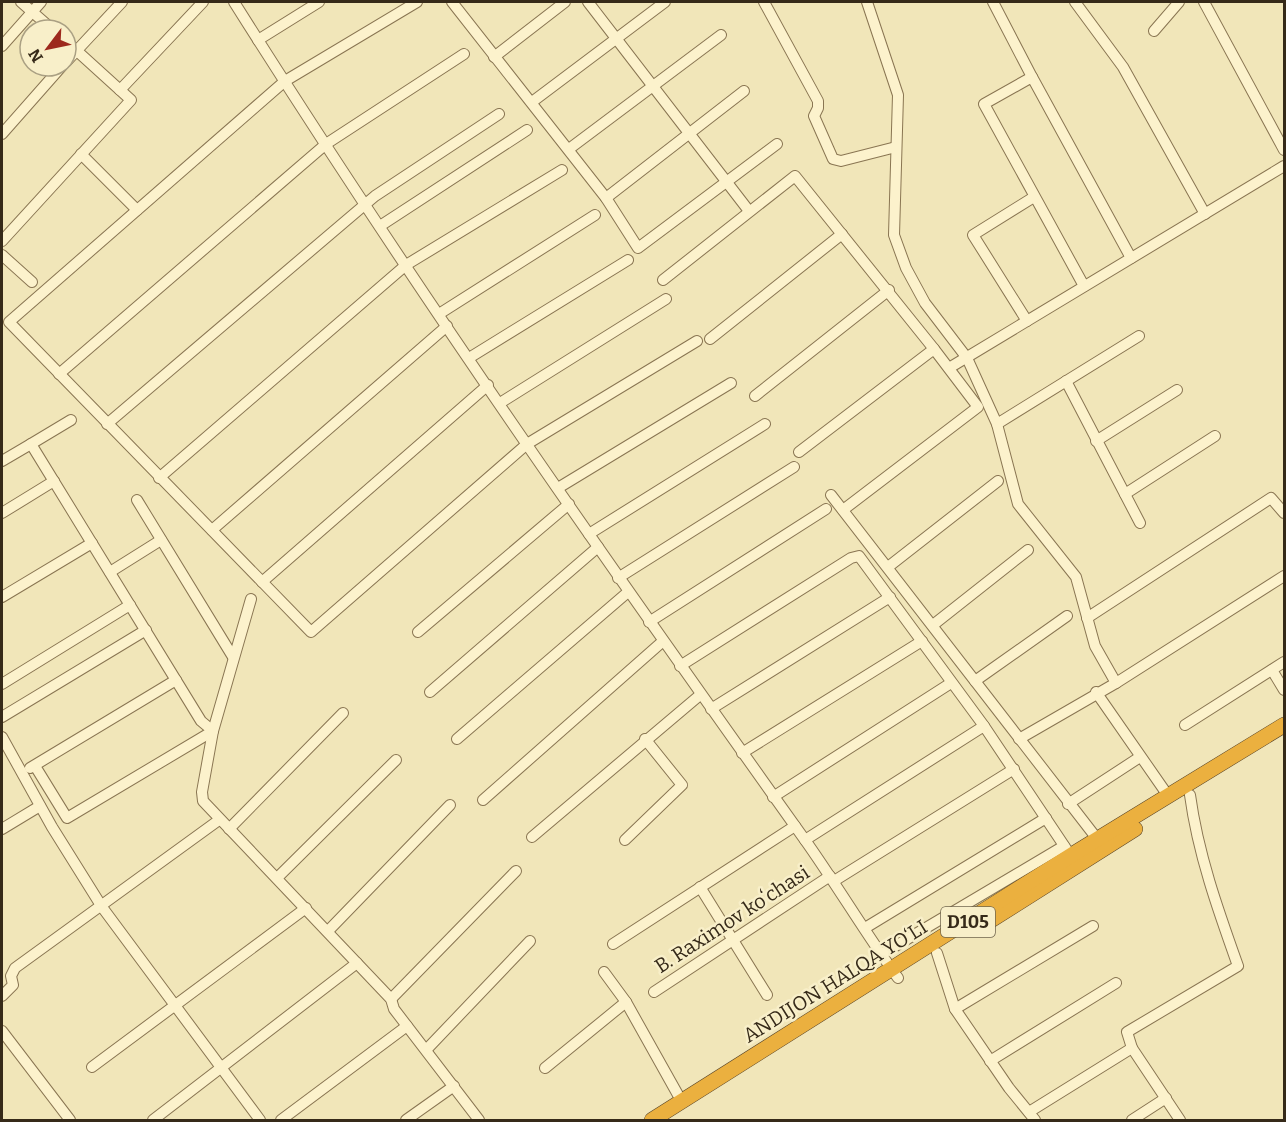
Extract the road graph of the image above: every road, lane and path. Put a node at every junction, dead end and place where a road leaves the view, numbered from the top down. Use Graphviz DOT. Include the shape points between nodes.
graph roads {
  1 [pos="21,2"];
  2 [pos="41,2"];
  3 [pos="122,2"];
  4 [pos="203,2"];
  5 [pos="234,2"];
  6 [pos="319,2"];
  7 [pos="417,2"];
  8 [pos="565,2"];
  9 [pos="588,2"];
  10 [pos="665,2"];
  11 [pos="764,2"];
  12 [pos="867,2"];
  13 [pos="993,2"];
  14 [pos="1075,2"];
  15 [pos="1179,2"];
  16 [pos="1204,2"];
  17 [pos="459,4"];
  18 [pos="32,11"];
  19 [pos="40,18"];
  20 [pos="1154,32"];
  21 [pos="721,35"];
  22 [pos="617,39"];
  23 [pos="258,40"];
  24 [pos="2,46"];
  25 [pos="78,49"];
  26 [pos="78,53"];
  27 [pos="464,54"];
  28 [pos="494,57"];
  29 [pos="1032,77"];
  30 [pos="51,78"];
  31 [pos="285,81"];
  32 [pos="652,86"];
  33 [pos="120,90"];
  34 [pos="744,91"];
  35 [pos="532,102"];
  36 [pos="499,114"];
  37 [pos="527,130"];
  38 [pos="2,134"];
  39 [pos="689,135"];
  40 [pos="326,144"];
  41 [pos="777,144"];
  42 [pos="896,147"];
  43 [pos="569,149"];
  44 [pos="1284,150"];
  45 [pos="81,154"];
  46 [pos="1284,166"];
  47 [pos="562,170"];
  48 [pos="726,182"];
  49 [pos="1034,197"];
  50 [pos="606,198"];
  51 [pos="366,204"];
  52 [pos="137,210"];
  53 [pos="749,211"];
  54 [pos="1205,214"];
  55 [pos="595,215"];
  56 [pos="380,226"];
  57 [pos="842,234"];
  58 [pos="2,241"];
  59 [pos="2,255"];
  60 [pos="1131,258"];
  61 [pos="628,260"];
  62 [pos="406,265"];
  63 [pos="663,280"];
  64 [pos="32,282"];
  65 [pos="1084,286"];
  66 [pos="889,290"];
  67 [pos="666,299"];
  68 [pos="439,314"];
  69 [pos="1027,321"];
  70 [pos="447,326"];
  71 [pos="1139,336"];
  72 [pos="710,339"];
  73 [pos="697,341"];
  74 [pos="934,349"];
  75 [pos="469,358"];
  76 [pos="967,358"];
  77 [pos="949,368"];
  78 [pos="59,374"];
  79 [pos="1066,381"];
  80 [pos="731,383"];
  81 [pos="488,385"];
  82 [pos="1177,390"];
  83 [pos="755,396"];
  84 [pos="500,403"];
  85 [pos="71,420"];
  86 [pos="997,423"];
  87 [pos="107,424"];
  88 [pos="765,424"];
  89 [pos="1215,436"];
  90 [pos="1096,441"];
  91 [pos="31,444"];
  92 [pos="527,444"];
  93 [pos="799,452"];
  94 [pos="2,461"];
  95 [pos="794,467"];
  96 [pos="159,478"];
  97 [pos="54,481"];
  98 [pos="998,481"];
  99 [pos="558,488"];
  100 [pos="1125,494"];
  101 [pos="831,495"];
  102 [pos="137,501"];
  103 [pos="569,504"];
  104 [pos="826,509"];
  105 [pos="843,510"];
  106 [pos="2,513"];
  107 [pos="1284,513"];
  108 [pos="1140,523"];
  109 [pos="212,530"];
  110 [pos="589,534"];
  111 [pos="162,540"];
  112 [pos="92,543"];
  113 [pos="598,547"];
  114 [pos="1028,550"];
  115 [pos="888,567"];
  116 [pos="110,572"];
  117 [pos="1284,576"];
  118 [pos="618,578"];
  119 [pos="262,582"];
  120 [pos="628,592"];
  121 [pos="2,597"];
  122 [pos="891,597"];
  123 [pos="251,599"];
  124 [pos="130,605"];
  125 [pos="1066,616"];
  126 [pos="1087,618"];
  127 [pos="649,622"];
  128 [pos="933,626"];
  129 [pos="146,630"];
  130 [pos="418,632"];
  131 [pos="922,641"];
  132 [pos="662,642"];
  133 [pos="233,657"];
  134 [pos="1284,662"];
  135 [pos="680,666"];
  136 [pos="1272,670"];
  137 [pos="176,680"];
  138 [pos="975,681"];
  139 [pos="951,682"];
  140 [pos="1116,683"];
  141 [pos="2,684"];
  142 [pos="1284,690"];
  143 [pos="430,692"];
  144 [pos="1096,692"];
  145 [pos="700,695"];
  146 [pos="711,709"];
  147 [pos="343,713"];
  148 [pos="2,717"];
  149 [pos="1185,725"];
  150 [pos="1284,725"];
  151 [pos="984,726"];
  152 [pos="213,731"];
  153 [pos="1284,736"];
  154 [pos="2,737"];
  155 [pos="457,739"];
  156 [pos="1019,739"];
  157 [pos="645,740"];
  158 [pos="742,753"];
  159 [pos="6,756"];
  160 [pos="1140,757"];
  161 [pos="396,760"];
  162 [pos="35,766"];
  163 [pos="1014,769"];
  164 [pos="22,772"];
  165 [pos="1190,795"];
  166 [pos="773,797"];
  167 [pos="1168,798"];
  168 [pos="483,800"];
  169 [pos="1068,804"];
  170 [pos="450,805"];
  171 [pos="40,806"];
  172 [pos="67,818"];
  173 [pos="1046,818"];
  174 [pos="219,820"];
  175 [pos="795,826"];
  176 [pos="52,827"];
  177 [pos="2,829"];
  178 [pos="229,829"];
  179 [pos="532,837"];
  180 [pos="625,840"];
  181 [pos="805,840"];
  182 [pos="1098,840"];
  183 [pos="1067,851"];
  184 [pos="516,871"];
  185 [pos="277,878"];
  186 [pos="832,878"];
  187 [pos="700,887"];
  188 [pos="102,906"];
  189 [pos="306,908"];
  190 [pos="1094,926"];
  191 [pos="864,928"];
  192 [pos="328,931"];
  193 [pos="733,939"];
  194 [pos="530,941"];
  195 [pos="613,944"];
  196 [pos="937,953"];
  197 [pos="882,954"];
  198 [pos="357,963"];
  199 [pos="604,972"];
  200 [pos="895,975"];
  201 [pos="1116,982"];
  202 [pos="654,992"];
  203 [pos="767,995"];
  204 [pos="2,996"];
  205 [pos="391,999"];
  206 [pos="626,1002"];
  207 [pos="174,1005"];
  208 [pos="955,1009"];
  209 [pos="407,1026"];
  210 [pos="2,1031"];
  211 [pos="1132,1048"];
  212 [pos="427,1049"];
  213 [pos="990,1061"];
  214 [pos="92,1066"];
  215 [pos="220,1067"];
  216 [pos="545,1068"];
  217 [pos="454,1086"];
  218 [pos="1166,1098"];
  219 [pos="682,1102"];
  220 [pos="1032,1116"];
  221 [pos="70,1120"];
  222 [pos="153,1120"];
  223 [pos="260,1120"];
  224 [pos="281,1120"];
  225 [pos="406,1120"];
  226 [pos="478,1120"];
  227 [pos="652,1120"];
  228 [pos="670,1120"];
  229 [pos="1132,1120"];
  230 [pos="1180,1120"];
  1 -- 18 [label="street"];
  2 -- 18 [label="street"];
  3 -- 25 [label="street"];
  4 -- 33 [label="street"];
  5 -- 23 [label="street"];
  6 -- 23 [label="street"];
  7 -- 31 [label="street"];
  8 -- 28 [label="street"];
  9 -- 22 [label="street"];
  10 -- 22 [label="street"];
  11 -- 42 [label="street" via="818,101 814,116 833,159 841,161"];
  12 -- 42 [label="street" via="898,95"];
  13 -- 29 [label="street"];
  14 -- 54 [label="street" via="1123,67"];
  15 -- 20 [label="street"];
  16 -- 44 [label="street"];
  17 -- 28 [label="street"];
  18 -- 19 [label="street"];
  18 -- 24 [label="street"];
  21 -- 32 [label="street"];
  22 -- 32 [label="street"];
  22 -- 35 [label="street"];
  23 -- 31 [label="street"];
  26 -- 33 [label="street"];
  27 -- 40 [label="street"];
  28 -- 35 [label="street"];
  29 -- 49 [label="street" via="984,104"];
  29 -- 60 [label="street"];
  30 -- 38 [label="street"];
  31 -- 40 [label="street"];
  31 -- 52 [label="street"];
  32 -- 39 [label="street"];
  32 -- 43 [label="street"];
  33 -- 45 [label="street" via="131,100"];
  34 -- 39 [label="street"];
  35 -- 43 [label="street"];
  36 -- 51 [label="street"];
  37 -- 56 [label="street"];
  39 -- 48 [label="street"];
  39 -- 50 [label="street"];
  40 -- 51 [label="street"];
  40 -- 78 [label="street"];
  41 -- 48 [label="street"];
  42 -- 76 [label="street" via="894,235 925,303"];
  43 -- 50 [label="street"];
  45 -- 52 [label="street"];
  45 -- 58 [label="street"];
  46 -- 54 [label="street"];
  47 -- 62 [label="street"];
  48 -- 50 [label="street" via="638,248"];
  48 -- 53 [label="street"];
  49 -- 65 [label="street"];
  49 -- 69 [label="street" via="973,235"];
  51 -- 56 [label="street"];
  51 -- 87 [label="street"];
  52 -- 78 [label="street" via="9,322"];
  53 -- 57 [label="street" via="795,176"];
  53 -- 63 [label="street"];
  54 -- 60 [label="street"];
  55 -- 68 [label="street"];
  56 -- 62 [label="street"];
  57 -- 66 [label="street"];
  57 -- 72 [label="street"];
  59 -- 64 [label="street"];
  60 -- 65 [label="street"];
  61 -- 75 [label="street"];
  62 -- 68 [label="street"];
  62 -- 96 [label="street"];
  65 -- 69 [label="street"];
  66 -- 74 [label="street"];
  66 -- 83 [label="street"];
  67 -- 84 [label="street"];
  68 -- 70 [label="street"];
  69 -- 76 [label="street"];
  70 -- 75 [label="street"];
  70 -- 109 [label="street"];
  71 -- 79 [label="street"];
  73 -- 92 [label="street"];
  74 -- 77 [label="street"];
  74 -- 93 [label="street"];
  75 -- 81 [label="street"];
  76 -- 77 [label="street"];
  76 -- 86 [label="street"];
  77 -- 105 [label="street" via="978,407"];
  78 -- 87 [label="street"];
  79 -- 86 [label="street"];
  79 -- 90 [label="street"];
  80 -- 99 [label="street"];
  81 -- 84 [label="street"];
  81 -- 119 [label="street"];
  82 -- 90 [label="street"];
  84 -- 92 [label="street"];
  85 -- 91 [label="street"];
  86 -- 126 [label="street" via="1018,504 1076,577"];
  87 -- 96 [label="street"];
  88 -- 110 [label="street"];
  89 -- 100 [label="street"];
  90 -- 100 [label="street"];
  91 -- 94 [label="street"];
  91 -- 97 [label="street"];
  92 -- 99 [label="street"];
  92 -- 119 [label="street" via="311,632"];
  95 -- 118 [label="street"];
  96 -- 109 [label="street"];
  97 -- 106 [label="street"];
  97 -- 112 [label="street"];
  98 -- 115 [label="street"];
  99 -- 103 [label="street"];
  100 -- 108 [label="street"];
  101 -- 105 [label="street"];
  102 -- 111 [label="street"];
  103 -- 110 [label="street"];
  103 -- 130 [label="street"];
  104 -- 127 [label="street"];
  105 -- 115 [label="street"];
  107 -- 126 [label="street" via="1270,498"];
  109 -- 119 [label="street"];
  110 -- 113 [label="street"];
  111 -- 116 [label="street"];
  111 -- 133 [label="street"];
  112 -- 116 [label="street"];
  112 -- 121 [label="street"];
  113 -- 118 [label="street"];
  113 -- 143 [label="street"];
  114 -- 128 [label="street"];
  115 -- 128 [label="street"];
  116 -- 124 [label="street"];
  117 -- 140 [label="street"];
  118 -- 120 [label="street"];
  120 -- 127 [label="street"];
  120 -- 155 [label="street"];
  122 -- 131 [label="street"];
  122 -- 135 [label="street" via="863,557 851,558"];
  122 -- 146 [label="street"];
  123 -- 133 [label="street"];
  124 -- 129 [label="street"];
  124 -- 141 [label="street"];
  125 -- 138 [label="street"];
  126 -- 140 [label="street" via="1095,646"];
  127 -- 132 [label="street"];
  128 -- 138 [label="street"];
  129 -- 137 [label="street"];
  129 -- 148 [label="street"];
  131 -- 139 [label="street"];
  131 -- 158 [label="street"];
  132 -- 135 [label="street"];
  132 -- 168 [label="street"];
  133 -- 152 [label="street"];
  134 -- 136 [label="street"];
  135 -- 145 [label="street"];
  136 -- 142 [label="street"];
  136 -- 149 [label="street"];
  137 -- 152 [label="street" via="201,721"];
  137 -- 162 [label="street"];
  138 -- 156 [label="street"];
  139 -- 151 [label="street"];
  139 -- 166 [label="street"];
  140 -- 144 [label="street"];
  144 -- 156 [label="street"];
  144 -- 160 [label="street"];
  145 -- 146 [label="street"];
  145 -- 157 [label="street"];
  146 -- 158 [label="street"];
  147 -- 178 [label="street"];
  150 -- 167 [label="highway, ANDIJON HALQA YO‘LI / D105"];
  151 -- 163 [label="street"];
  151 -- 181 [label="street"];
  152 -- 172 [label="street"];
  152 -- 174 [label="street" via="202,792 203,801"];
  153 -- 165 [label="highway, ANDIJON HALQA YO‘LI / D105"];
  154 -- 159 [label="street"];
  156 -- 169 [label="street"];
  157 -- 179 [label="street"];
  157 -- 180 [label="street" via="682,785"];
  158 -- 166 [label="street"];
  159 -- 164 [label="street"];
  160 -- 167 [label="street"];
  160 -- 169 [label="street"];
  161 -- 185 [label="street"];
  162 -- 164 [label="street"];
  162 -- 172 [label="street"];
  163 -- 173 [label="street"];
  163 -- 186 [label="street, B. Raximov koʻchasi"];
  164 -- 171 [label="street"];
  165 -- 196 [label="highway, ANDIJON HALQA YO‘LI / D105"];
  165 -- 211 [label="street" via="1213,896 1238,966 1132,1026 1127,1032"];
  166 -- 175 [label="street"];
  167 -- 182 [label="highway, ANDIJON HALQA YO‘LI / D105"];
  169 -- 182 [label="street"];
  170 -- 192 [label="street"];
  171 -- 176 [label="street"];
  171 -- 177 [label="street"];
  172 -- 176 [label="street"];
  173 -- 183 [label="street"];
  173 -- 191 [label="street"];
  174 -- 178 [label="street"];
  174 -- 188 [label="street"];
  175 -- 181 [label="street"];
  175 -- 187 [label="street"];
  176 -- 188 [label="street"];
  178 -- 185 [label="street"];
  181 -- 186 [label="street"];
  182 -- 183 [label="highway, ANDIJON HALQA YO‘LI / D105"];
  183 -- 197 [label="street"];
  183 -- 200 [label="highway, ANDIJON HALQA YO‘LI / D105"];
  184 -- 205 [label="street"];
  185 -- 189 [label="street"];
  186 -- 191 [label="street"];
  186 -- 193 [label="street, B. Raximov koʻchasi"];
  187 -- 193 [label="street"];
  187 -- 195 [label="street"];
  188 -- 204 [label="street" via="15,968 13,984"];
  188 -- 207 [label="street"];
  189 -- 192 [label="street"];
  189 -- 207 [label="street"];
  190 -- 208 [label="street"];
  191 -- 197 [label="street"];
  192 -- 198 [label="street"];
  193 -- 202 [label="street, B. Raximov koʻchasi"];
  193 -- 203 [label="street"];
  194 -- 212 [label="street"];
  196 -- 200 [label="highway, ANDIJON HALQA YO‘LI / D105"];
  196 -- 208 [label="street"];
  197 -- 200 [label="street"];
  198 -- 205 [label="street"];
  198 -- 215 [label="street"];
  199 -- 206 [label="street"];
  200 -- 219 [label="highway, ANDIJON HALQA YO‘LI / D105"];
  200 -- 228 [label="highway, ANDIJON HALQA YO‘LI / D105"];
  201 -- 213 [label="street"];
  205 -- 209 [label="street"];
  206 -- 216 [label="street"];
  206 -- 219 [label="street"];
  207 -- 214 [label="street"];
  207 -- 215 [label="street"];
  208 -- 213 [label="street"];
  209 -- 212 [label="street"];
  209 -- 224 [label="street"];
  210 -- 221 [label="street"];
  211 -- 218 [label="street"];
  211 -- 220 [label="street"];
  212 -- 217 [label="street"];
  213 -- 220 [label="street"];
  215 -- 222 [label="street"];
  215 -- 223 [label="street"];
  217 -- 225 [label="street"];
  217 -- 226 [label="street"];
  218 -- 229 [label="street"];
  218 -- 230 [label="street"];
  219 -- 227 [label="highway, ANDIJON HALQA YO‘LI / D105"];
}
